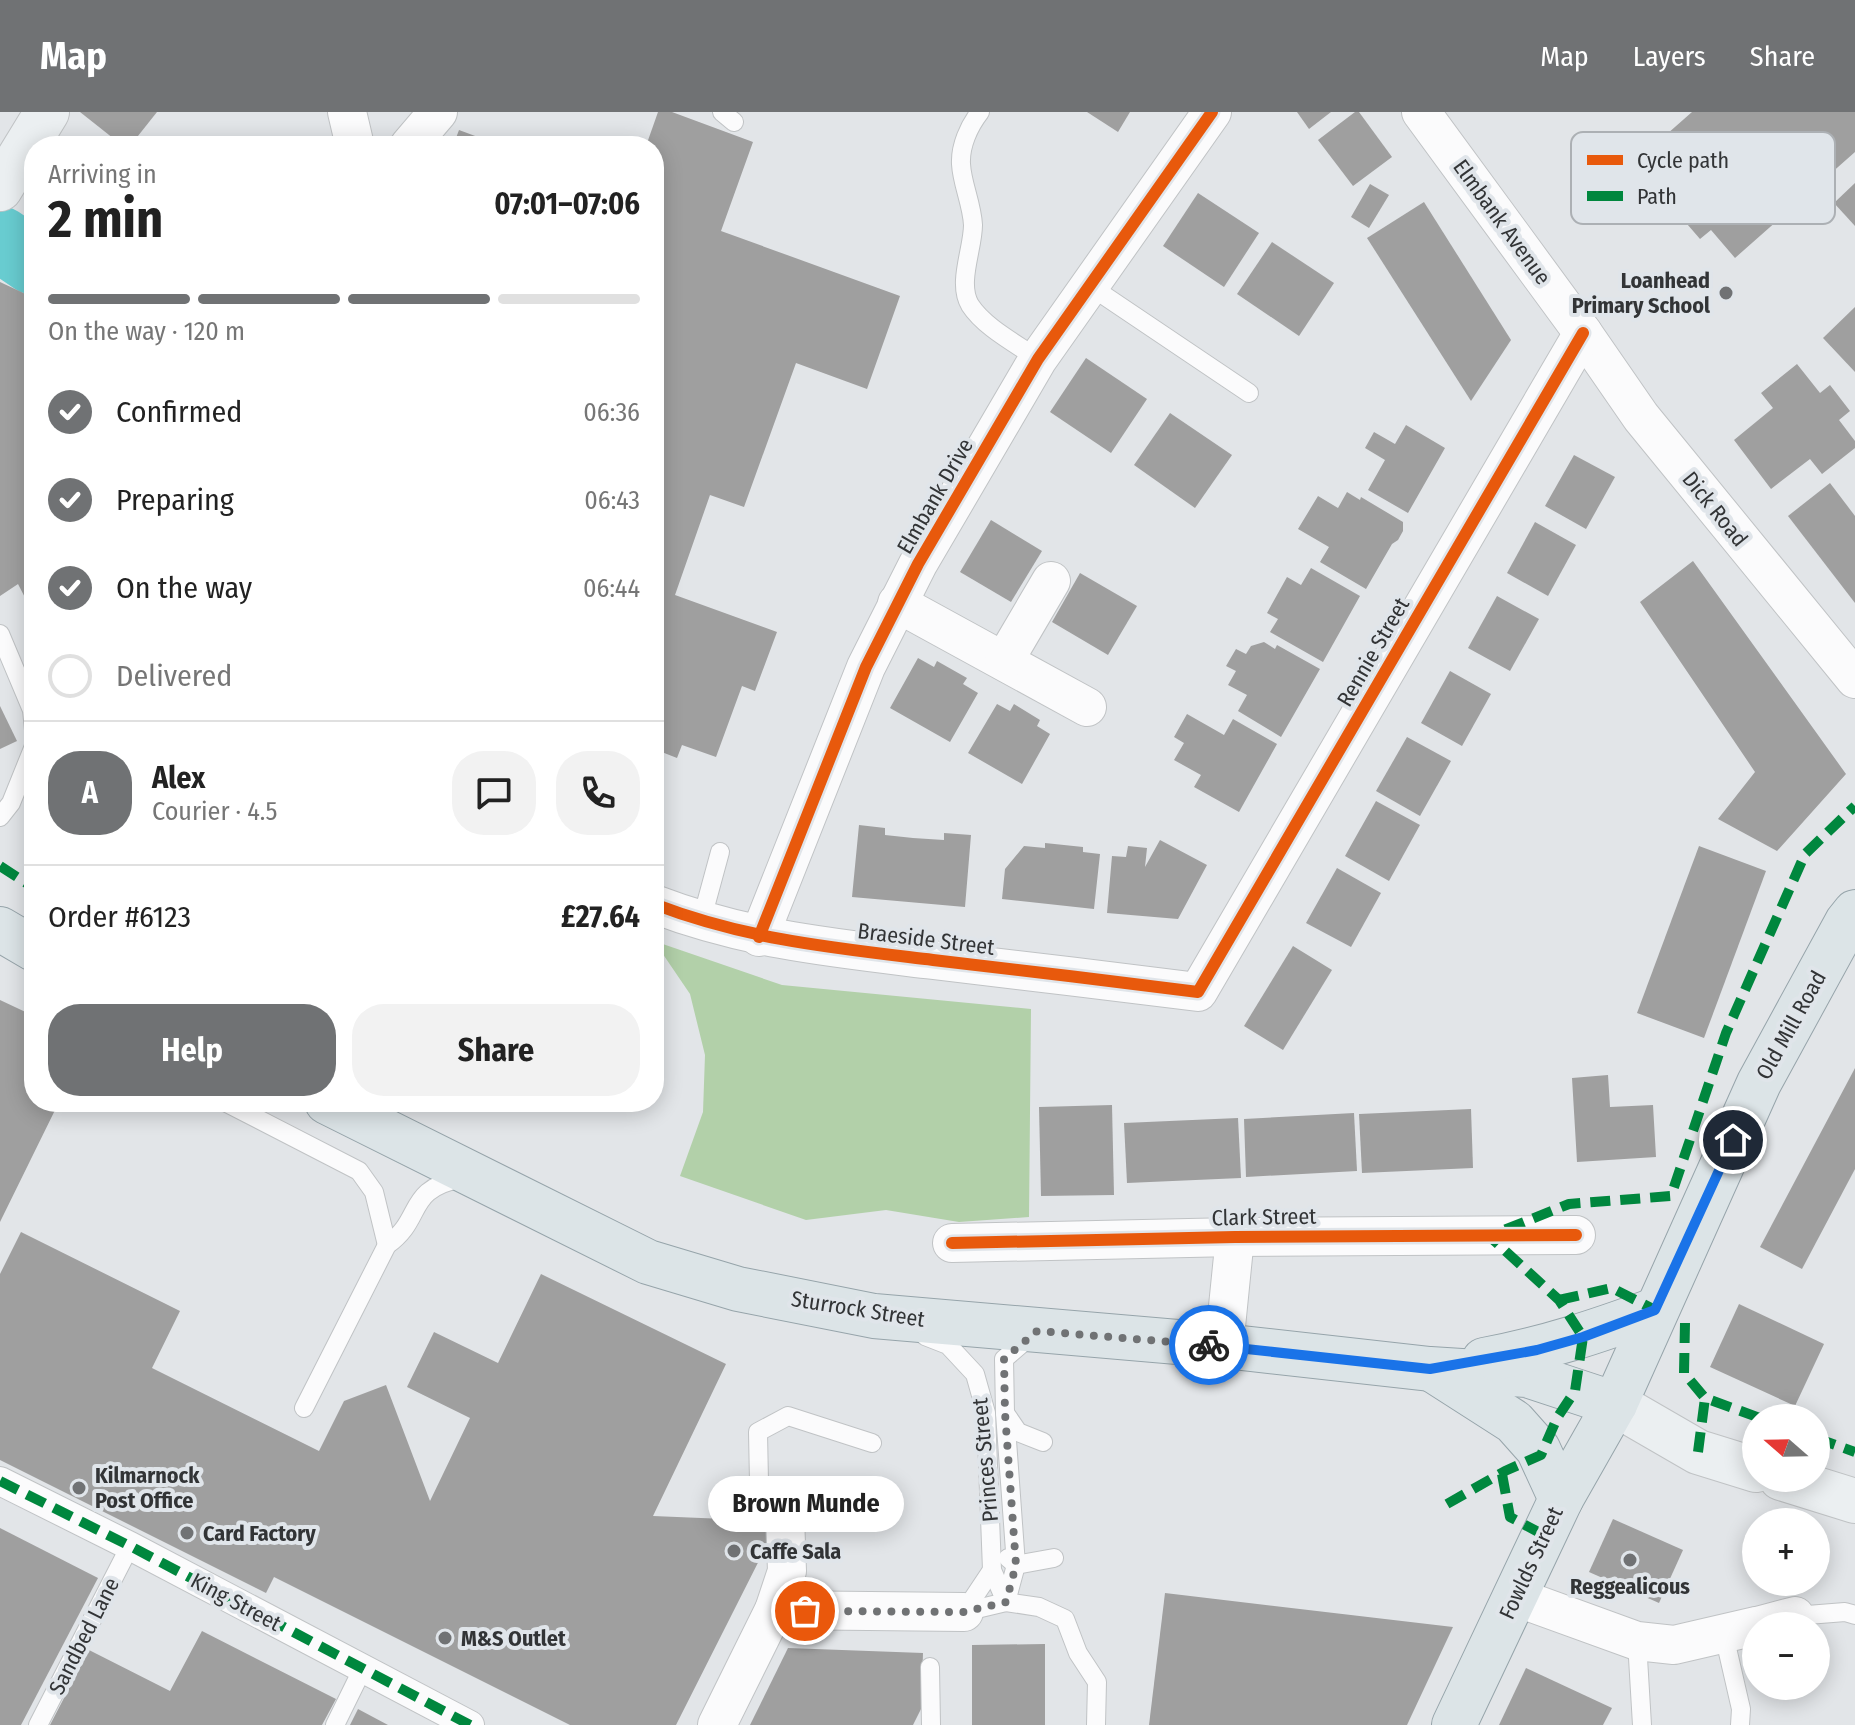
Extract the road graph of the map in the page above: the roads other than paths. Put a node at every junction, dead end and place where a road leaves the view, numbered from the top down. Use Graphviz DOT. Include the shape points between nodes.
graph roads {
  1 [pos="347,112"];
  2 [pos="438,112"];
  3 [pos="980,112"];
  4 [pos="1212,112"];
  5 [pos="1421,112"];
  6 [pos="47,113"];
  7 [pos="33,136"];
  8 [pos="353,136"];
  9 [pos="418,136"];
  10 [pos="24,150"];
  11 [pos="0,189"];
  12 [pos="1090,286"];
  13 [pos="1583,333"];
  14 [pos="1038,359"];
  15 [pos="1249,393"];
  16 [pos="1051,581"];
  17 [pos="897,603"];
  18 [pos="0,634"];
  19 [pos="1004,661"];
  20 [pos="1855,679"];
  21 [pos="24,691"];
  22 [pos="1087,707"];
  23 [pos="24,771"];
  24 [pos="0,817"];
  25 [pos="720,852"];
  26 [pos="664,908"];
  27 [pos="1855,912"];
  28 [pos="701,922"];
  29 [pos="0,929"];
  30 [pos="759,937"];
  31 [pos="24,943"];
  32 [pos="1198,992"];
  33 [pos="244,1112"];
  34 [pos="347,1112"];
  35 [pos="474,1176"];
  36 [pos="1576,1235"];
  37 [pos="1235,1237"];
  38 [pos="952,1243"];
  39 [pos="387,1245"];
  40 [pos="1655,1310"];
  41 [pos="874,1316"];
  42 [pos="1037,1331"];
  43 [pos="1224,1346"];
  44 [pos="1430,1369"];
  45 [pos="1615,1404"];
  46 [pos="304,1408"];
  47 [pos="1005,1413"];
  48 [pos="1043,1442"];
  49 [pos="872,1443"];
  50 [pos="1742,1466"];
  51 [pos="0,1481"];
  52 [pos="1826,1492"];
  53 [pos="1561,1499"];
  54 [pos="1855,1501"];
  55 [pos="785,1517"];
  56 [pos="991,1543"];
  57 [pos="130,1546"];
  58 [pos="1054,1558"];
  59 [pos="1016,1565"];
  60 [pos="992,1570"];
  61 [pos="1516,1597"];
  62 [pos="1006,1602"];
  63 [pos="774,1610"];
  64 [pos="964,1612"];
  65 [pos="1830,1613"];
  66 [pos="1855,1615"];
  67 [pos="1742,1630"];
  68 [pos="1637,1641"];
  69 [pos="930,1667"];
  70 [pos="363,1668"];
  71 [pos="1742,1693"];
  72 [pos="38,1725"];
  73 [pos="335,1725"];
  74 [pos="470,1725"];
  75 [pos="717,1725"];
  76 [pos="931,1725"];
  77 [pos="1096,1725"];
  78 [pos="1454,1725"];
  79 [pos="1642,1725"];
  80 [pos="1740,1725"];
  1 -- 8 [label="street"];
  2 -- 9 [label="street"];
  3 -- 14 [label="lane" via="964,141 961,163 973,229 965,284 970,304 980,315"];
  4 -- 12 [label="street, Elmbank Drive"];
  5 -- 13 [label="street, Elmbank Avenue"];
  6 -- 7 [label="main road"];
  10 -- 11 [label="main road"];
  12 -- 14 [label="street, Elmbank Drive"];
  12 -- 15 [label="lane"];
  13 -- 20 [label="street, Dick Road" via="1641,417"];
  13 -- 32 [label="street, Rennie Street"];
  14 -- 17 [label="street, Elmbank Drive"];
  16 -- 19 [label="street"];
  17 -- 19 [label="street"];
  17 -- 30 [label="street, Elmbank Drive" via="866,667"];
  18 -- 21 [label="lane"];
  19 -- 22 [label="street"];
  23 -- 24 [label="lane"];
  25 -- 28 [label="lane"];
  26 -- 28 [label="street, Braeside Street"];
  27 -- 40 [label="main road, Old Mill Road" via="1759,1083"];
  28 -- 30 [label="street, Braeside Street"];
  29 -- 31 [label="main road"];
  30 -- 32 [label="street, Braeside Street"];
  33 -- 39 [label="lane" via="359,1171 374,1192"];
  34 -- 35 [label="main road, Sturrock Street"];
  35 -- 39 [label="lane" via="444,1182 425,1193 402,1235"];
  35 -- 41 [label="main road, Sturrock Street" via="648,1262 738,1289"];
  36 -- 37 [label="street, Clark Street"];
  37 -- 38 [label="street, Clark Street"];
  37 -- 43 [label="street, Clark Street"];
  39 -- 46 [label="lane"];
  40 -- 44 [label="main road, Sturrock Street" via="1537,1350"];
  40 -- 45 [label="main road, Old Mill Road"];
  41 -- 42 [label="main road, Sturrock Street"];
  41 -- 56 [label="lane, Princes Street" via="948,1345 975,1374 986,1413"];
  42 -- 43 [label="main road, Sturrock Street"];
  42 -- 47 [label="lane, Princes Street" via="1004,1359"];
  43 -- 44 [label="main road, Sturrock Street"];
  44 -- 45 [label="main road, Sturrock Street" via="1527,1375"];
  44 -- 53 [label="main road, Sturrock Street" via="1514,1422 1538,1449"];
  45 -- 50 [label="main road" via="1698,1452"];
  45 -- 53 [label="main road, Fowlds Street"];
  47 -- 48 [label="lane" via="1018,1432"];
  47 -- 59 [label="lane, Princes Street"];
  49 -- 55 [label="lane" via="788,1416 758,1432 759,1482"];
  51 -- 57 [label="street, King Street"];
  52 -- 54 [label="main road"];
  53 -- 61 [label="main road, Fowlds Street"];
  55 -- 63 [label="street" via="787,1571"];
  56 -- 59 [label="lane"];
  56 -- 60 [label="lane, Princes Street"];
  57 -- 70 [label="street, King Street"];
  57 -- 72 [label="lane, Sandbed Lane"];
  58 -- 59 [label="lane"];
  59 -- 62 [label="lane, Princes Street"];
  60 -- 62 [label="lane, Princes Street"];
  60 -- 64 [label="lane"];
  61 -- 68 [label="street"];
  61 -- 78 [label="main road, Fowlds Street"];
  62 -- 64 [label="lane"];
  62 -- 77 [label="lane" via="1039,1607 1065,1619 1097,1682"];
  63 -- 64 [label="street"];
  63 -- 75 [label="street"];
  65 -- 66 [label="lane"];
  67 -- 68 [label="street" via="1674,1645"];
  68 -- 79 [label="lane"];
  69 -- 76 [label="lane"];
  70 -- 73 [label="lane"];
  70 -- 74 [label="street, King Street"];
  71 -- 80 [label="lane"];
}
